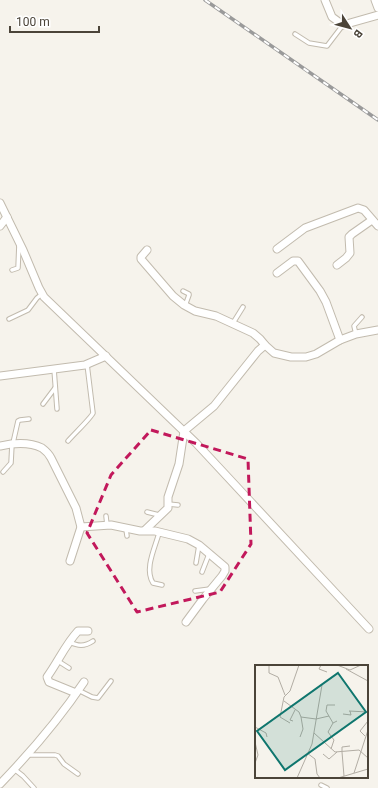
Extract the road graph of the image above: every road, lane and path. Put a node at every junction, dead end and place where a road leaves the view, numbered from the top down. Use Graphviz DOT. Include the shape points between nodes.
graph roads {
  1 [pos="325,0"];
  2 [pos="376,0"];
  3 [pos="378,8"];
  4 [pos="378,15"];
  5 [pos="343,24"];
  6 [pos="295,34"];
  7 [pos="0,203"];
  8 [pos="7,217"];
  9 [pos="372,220"];
  10 [pos="0,226"];
  11 [pos="378,226"];
  12 [pos="19,241"];
  13 [pos="277,249"];
  14 [pos="147,250"];
  15 [pos="337,265"];
  16 [pos="12,270"];
  17 [pos="277,273"];
  18 [pos="183,291"];
  19 [pos="42,294"];
  20 [pos="185,306"];
  21 [pos="243,307"];
  22 [pos="362,317"];
  23 [pos="9,319"];
  24 [pos="232,324"];
  25 [pos="378,330"];
  26 [pos="356,334"];
  27 [pos="340,340"];
  28 [pos="265,346"];
  29 [pos="106,356"];
  30 [pos="87,364"];
  31 [pos="54,369"];
  32 [pos="0,376"];
  33 [pos="55,387"];
  34 [pos="43,404"];
  35 [pos="57,410"];
  36 [pos="29,419"];
  37 [pos="184,431"];
  38 [pos="68,440"];
  39 [pos="13,443"];
  40 [pos="0,446"];
  41 [pos="3,472"];
  42 [pos="168,504"];
  43 [pos="178,505"];
  44 [pos="147,512"];
  45 [pos="106,516"];
  46 [pos="160,516"];
  47 [pos="107,525"];
  48 [pos="81,527"];
  49 [pos="126,528"];
  50 [pos="145,530"];
  51 [pos="159,533"];
  52 [pos="127,536"];
  53 [pos="199,545"];
  54 [pos="210,554"];
  55 [pos="70,561"];
  56 [pos="196,563"];
  57 [pos="202,572"];
  58 [pos="162,585"];
  59 [pos="211,589"];
  60 [pos="196,591"];
  61 [pos="186,622"];
  62 [pos="369,630"];
  63 [pos="88,631"];
  64 [pos="93,641"];
  65 [pos="69,642"];
  66 [pos="58,661"];
  67 [pos="69,668"];
  68 [pos="111,681"];
  69 [pos="84,682"];
  70 [pos="77,691"];
  71 [pos="28,753"];
  72 [pos="14,769"];
  73 [pos="78,774"];
  74 [pos="0,784"];
  75 [pos="321,785"];
  76 [pos="34,788"];
  77 [pos="327,788"];
  1 -- 5 [label="street" via="332,17"];
  2 -- 3 [label="street"];
  4 -- 5 [label="street"];
  5 -- 6 [label="lane" via="327,46 309,43"];
  7 -- 8 [label="street"];
  8 -- 10 [label="street"];
  8 -- 12 [label="street"];
  9 -- 11 [label="street"];
  9 -- 13 [label="street" via="364,210 358,208 305,228"];
  9 -- 15 [label="street" via="352,234 348,240 350,253"];
  12 -- 16 [label="lane" via="18,268"];
  12 -- 19 [label="street"];
  14 -- 20 [label="street" via="141,259"];
  17 -- 27 [label="street" via="293,261 298,262 323,296"];
  18 -- 20 [label="lane" via="189,294"];
  19 -- 23 [label="lane" via="28,310"];
  19 -- 29 [label="street"];
  20 -- 24 [label="street"];
  21 -- 24 [label="lane"];
  22 -- 26 [label="lane" via="354,326"];
  24 -- 28 [label="street" via="253,333"];
  25 -- 26 [label="street"];
  26 -- 27 [label="street"];
  27 -- 28 [label="street" via="306,357 291,357 274,352"];
  28 -- 37 [label="street" via="258,351 214,406"];
  29 -- 30 [label="street"];
  29 -- 37 [label="street"];
  30 -- 31 [label="street"];
  30 -- 38 [label="lane" via="93,403 92,416"];
  31 -- 32 [label="street"];
  31 -- 33 [label="lane"];
  33 -- 34 [label="lane"];
  33 -- 35 [label="lane"];
  36 -- 39 [label="lane" via="18,421"];
  37 -- 42 [label="street" via="179,464"];
  37 -- 62 [label="street"];
  39 -- 40 [label="street"];
  39 -- 41 [label="lane" via="11,463"];
  39 -- 48 [label="street" via="36,446 47,452 76,508"];
  42 -- 43 [label="lane"];
  42 -- 46 [label="street" via="166,511"];
  44 -- 46 [label="lane"];
  45 -- 47 [label="lane"];
  46 -- 50 [label="street"];
  47 -- 48 [label="street"];
  47 -- 49 [label="street"];
  48 -- 55 [label="street"];
  49 -- 50 [label="street"];
  49 -- 52 [label="lane"];
  50 -- 51 [label="street"];
  51 -- 53 [label="street" via="188,539"];
  51 -- 58 [label="lane" via="149,575 153,583"];
  53 -- 54 [label="street"];
  53 -- 56 [label="lane"];
  54 -- 57 [label="lane"];
  54 -- 59 [label="street" via="225,567 222,576"];
  59 -- 60 [label="lane"];
  59 -- 61 [label="street"];
  63 -- 65 [label="street" via="78,631"];
  64 -- 65 [label="lane" via="83,646"];
  65 -- 66 [label="street"];
  66 -- 67 [label="lane"];
  66 -- 70 [label="street" via="47,680"];
  68 -- 70 [label="lane" via="98,698"];
  69 -- 70 [label="street"];
  70 -- 71 [label="street"];
  71 -- 72 [label="street"];
  71 -- 73 [label="lane" via="58,756"];
  72 -- 74 [label="street"];
  72 -- 76 [label="lane"];
  75 -- 77 [label="lane"];
}
